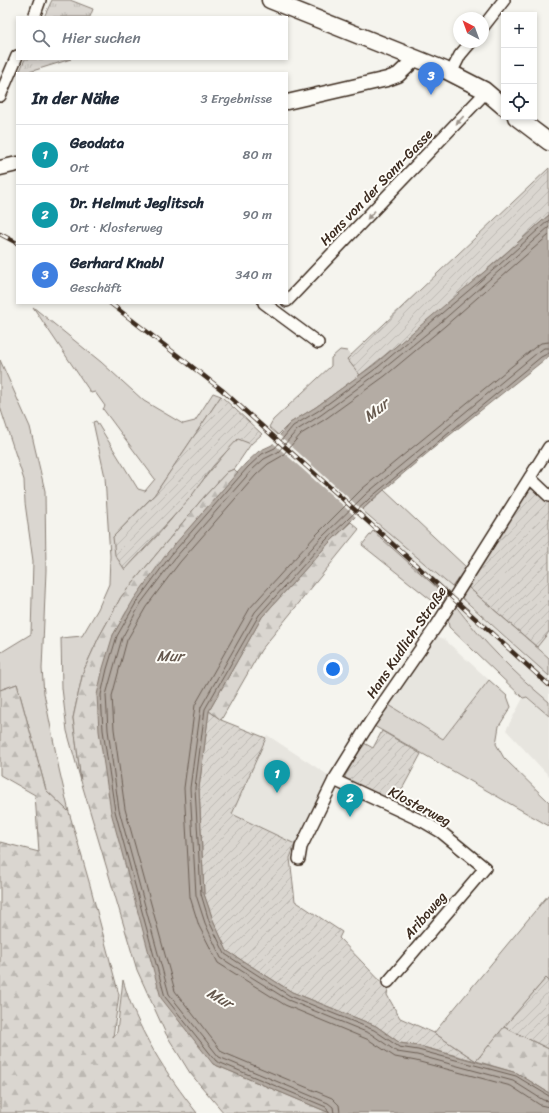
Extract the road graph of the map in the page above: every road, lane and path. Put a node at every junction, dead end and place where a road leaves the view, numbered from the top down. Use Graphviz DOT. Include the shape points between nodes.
graph roads {
  1 [pos="40,0"];
  2 [pos="270,0"];
  3 [pos="504,0"];
  4 [pos="293,4"];
  5 [pos="34,16"];
  6 [pos="489,19"];
  7 [pos="466,48"];
  8 [pos="16,58"];
  9 [pos="416,58"];
  10 [pos="451,73"];
  11 [pos="486,92"];
  12 [pos="0,96"];
  13 [pos="288,102"];
  14 [pos="501,104"];
  15 [pos="520,120"];
  16 [pos="549,142"];
  17 [pos="16,164"];
  18 [pos="0,168"];
  19 [pos="288,300"];
  20 [pos="265,304"];
  21 [pos="284,304"];
  22 [pos="277,312"];
  23 [pos="318,343"];
  24 [pos="549,446"];
  25 [pos="530,478"];
  26 [pos="549,496"];
  27 [pos="334,780"];
  28 [pos="299,859"];
  29 [pos="485,868"];
  30 [pos="388,982"];
  1 -- 5 [label="street"];
  2 -- 4 [label="main road"];
  3 -- 6 [label="street"];
  4 -- 9 [label="main road"];
  7 -- 10 [label="street"];
  8 -- 12 [label="street"];
  9 -- 10 [label="main road"];
  9 -- 13 [label="street" via="398,75 387,79"];
  10 -- 11 [label="main road"];
  11 -- 14 [label="main road"];
  11 -- 19 [label="street, Hans von der Sann-Gasse, one-way"];
  15 -- 16 [label="main road"];
  17 -- 18 [label="street"];
  20 -- 22 [label="street"];
  21 -- 22 [label="street, Hans von der Sann-Gasse"];
  22 -- 23 [label="street"];
  24 -- 25 [label="street, Hans Kudlich-Straße"];
  25 -- 26 [label="street"];
  25 -- 27 [label="street, Hans Kudlich-Straße" via="437,625 370,722"];
  27 -- 28 [label="street, Hans Kudlich-Straße" via="301,847"];
  27 -- 29 [label="street, Klosterweg" via="424,822 441,832"];
  29 -- 30 [label="street, Ariboweg"];
}
